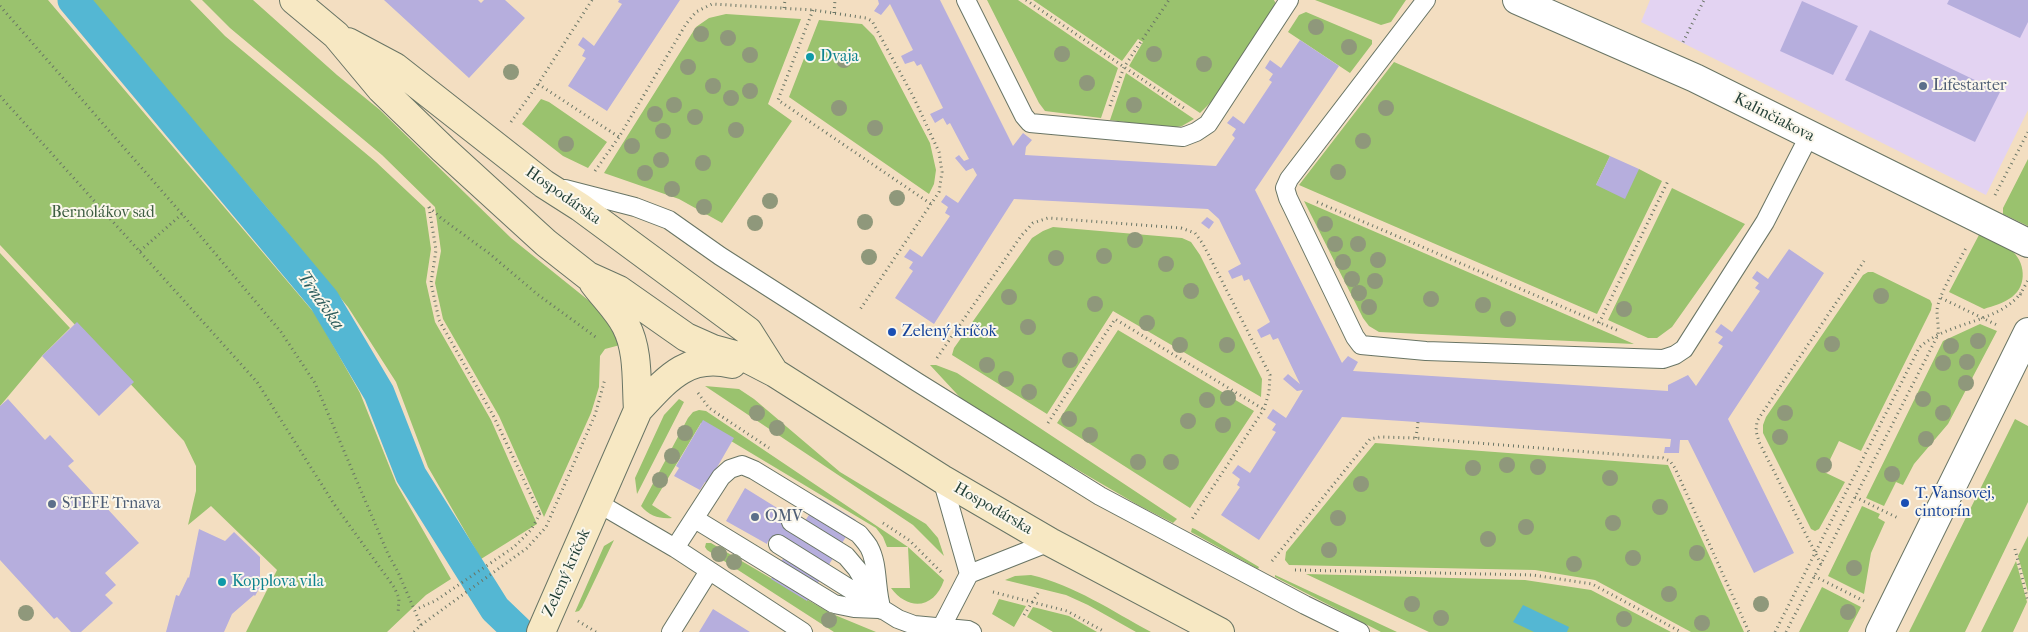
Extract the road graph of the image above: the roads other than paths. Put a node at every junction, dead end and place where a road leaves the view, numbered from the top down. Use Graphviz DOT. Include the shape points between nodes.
graph roads {
  1 [pos="294,0"];
  2 [pos="966,0"];
  3 [pos="1289,0"];
  4 [pos="1426,0"];
  5 [pos="1517,0"];
  6 [pos="336,35"];
  7 [pos="1809,136"];
  8 [pos="544,184"];
  9 [pos="2028,243"];
  10 [pos="588,276"];
  11 [pos="2016,330"];
  12 [pos="775,373"];
  13 [pos="638,410"];
  14 [pos="942,479"];
  15 [pos="805,501"];
  16 [pos="598,503"];
  17 [pos="695,519"];
  18 [pos="792,522"];
  19 [pos="1050,542"];
  20 [pos="778,544"];
  21 [pos="675,548"];
  22 [pos="766,562"];
  23 [pos="709,571"];
  24 [pos="969,574"];
  25 [pos="882,610"];
  26 [pos="940,630"];
  27 [pos="541,632"];
  28 [pos="671,632"];
  29 [pos="803,632"];
  30 [pos="972,632"];
  31 [pos="1220,632"];
  32 [pos="1360,632"];
  33 [pos="1880,632"];
  1 -- 6 [label="street, Hospodárska"];
  2 -- 3 [label="lane" via="1030,123 1183,137 1208,124"];
  4 -- 7 [label="lane" via="1285,188 1361,345 1426,351 1663,359 1675,355 1684,349 1764,222"];
  5 -- 7 [label="street, Kalinčiakova" via="1694,78"];
  6 -- 8 [label="street, Hospodárska" via="395,66"];
  6 -- 10 [label="street, Hospodárska" via="381,89 443,149 546,243"];
  7 -- 9 [label="street, Kalinčiakova"];
  8 -- 12 [label="street, Hospodárska" via="748,331"];
  8 -- 32 [label="lane" via="635,207 669,220 720,256 1100,496"];
  10 -- 12 [label="street, Hospodárska" via="619,290 686,337 746,358"];
  10 -- 13 [label="street, Hospodárska" via="625,324 631,337"];
  11 -- 33 [label="street"];
  12 -- 13 [label="street, Zelený kríčok" via="716,360 696,363 680,371"];
  12 -- 14 [label="street, Hospodárska"];
  13 -- 16 [label="street, Zelený kríčok"];
  14 -- 19 [label="street, Hospodárska"];
  14 -- 24 [label="lane"];
  15 -- 17 [label="lane" via="742,465 721,477"];
  15 -- 18 [label="lane"];
  15 -- 25 [label="lane" via="859,534 869,547"];
  16 -- 21 [label="lane"];
  16 -- 27 [label="street, Zelený kríčok"];
  17 -- 21 [label="lane"];
  17 -- 22 [label="lane"];
  18 -- 20 [label="lane"];
  18 -- 25 [label="lane" via="846,556"];
  19 -- 24 [label="lane"];
  19 -- 31 [label="street, Hospodárska"];
  20 -- 22 [label="lane"];
  20 -- 25 [label="lane"];
  21 -- 23 [label="lane"];
  22 -- 25 [label="lane" via="834,604"];
  23 -- 28 [label="lane"];
  23 -- 29 [label="lane"];
  24 -- 26 [label="lane"];
  25 -- 26 [label="lane" via="914,625"];
  26 -- 30 [label="lane"];
}
